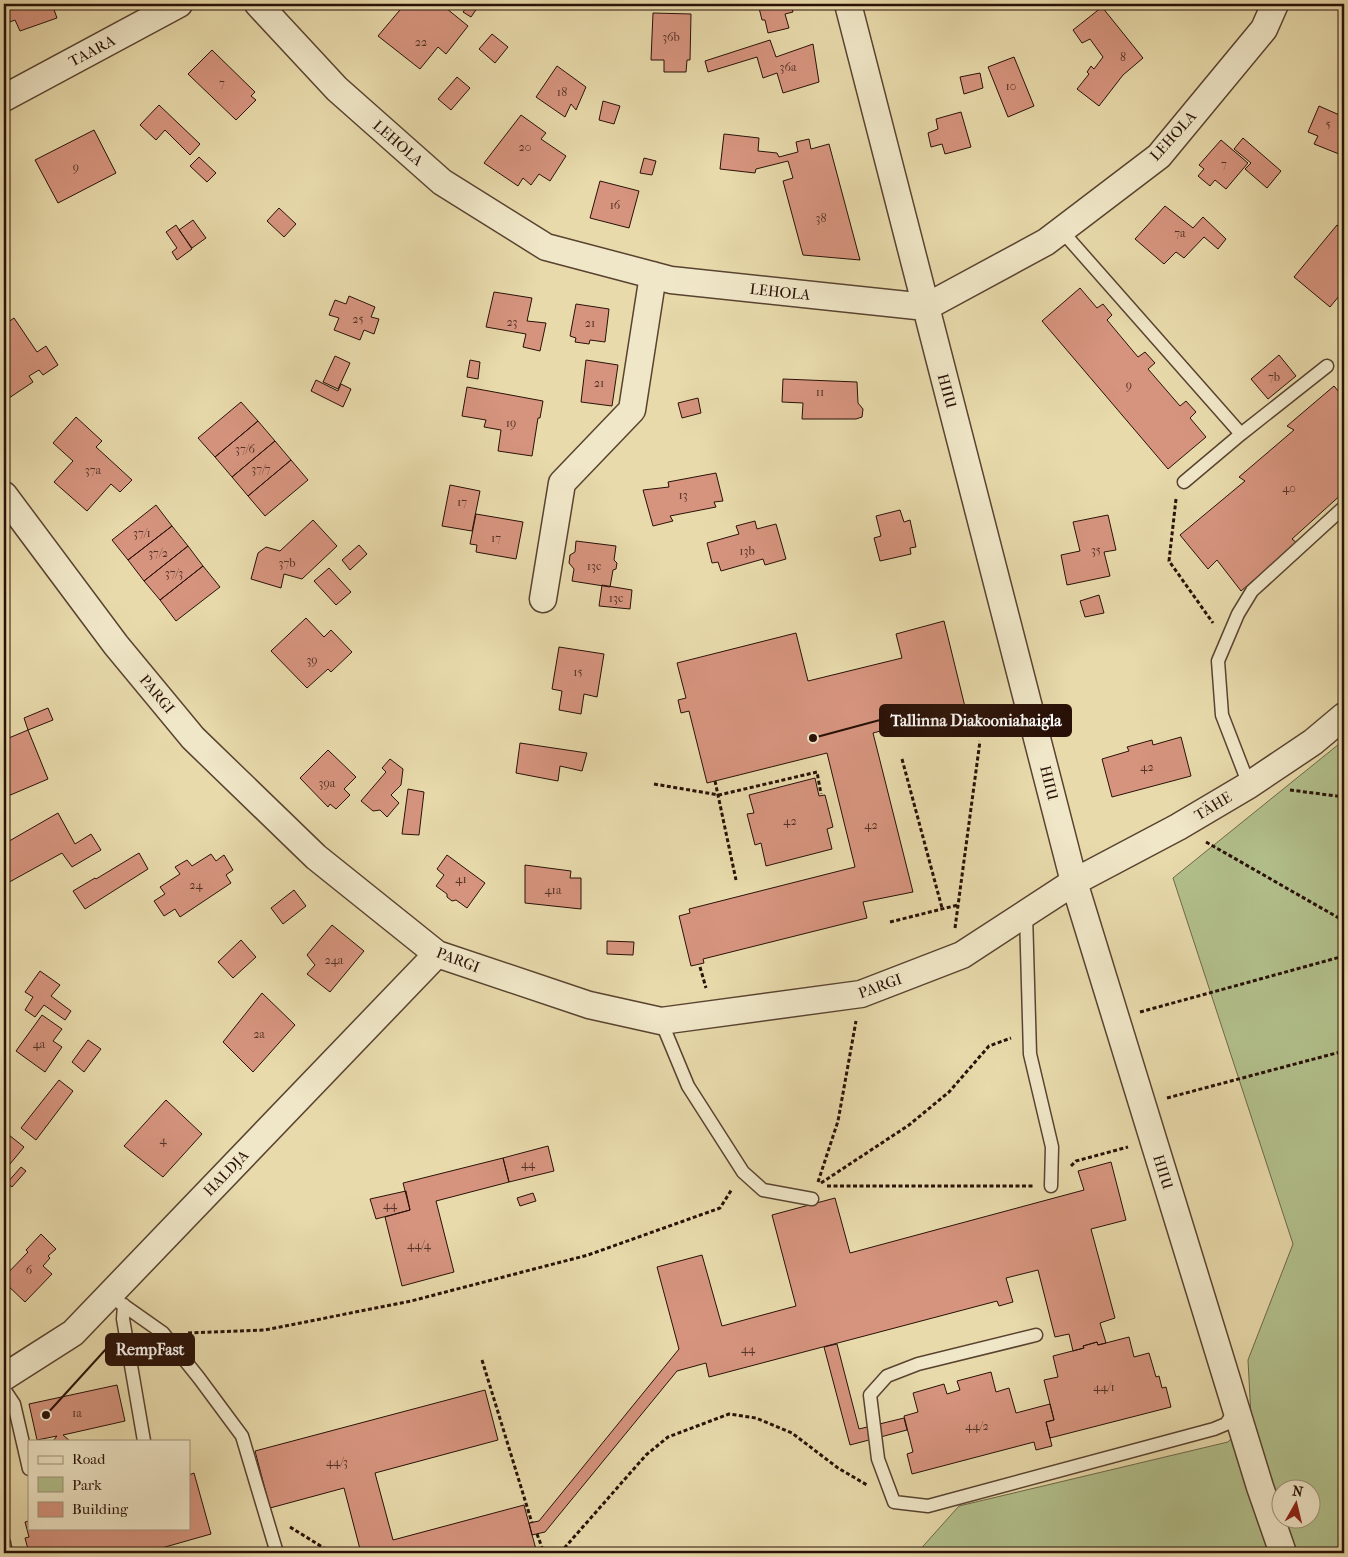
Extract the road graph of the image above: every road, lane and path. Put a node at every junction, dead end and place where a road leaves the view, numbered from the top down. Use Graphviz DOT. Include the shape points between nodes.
graph roads {
  1 [pos="179,4"];
  2 [pos="258,4"];
  3 [pos="848,4"];
  4 [pos="1275,4"];
  5 [pos="4,98"];
  6 [pos="1061,230"];
  7 [pos="653,275"];
  8 [pos="926,307"];
  9 [pos="1327,366"];
  10 [pos="1241,434"];
  11 [pos="1184,482"];
  12 [pos="4,494"];
  13 [pos="1344,507"];
  14 [pos="543,598"];
  15 [pos="1226,642"];
  16 [pos="1344,716"];
  17 [pos="980,741"];
  18 [pos="902,759"];
  19 [pos="716,781"];
  20 [pos="654,784"];
  21 [pos="1249,785"];
  22 [pos="718,794"];
  23 [pos="821,794"];
  24 [pos="1344,797"];
  25 [pos="1178,827"];
  26 [pos="736,880"];
  27 [pos="1074,882"];
  28 [pos="958,905"];
  29 [pos="942,908"];
  30 [pos="1026,914"];
  31 [pos="1344,921"];
  32 [pos="890,922"];
  33 [pos="955,931"];
  34 [pos="437,954"];
  35 [pos="1344,956"];
  36 [pos="700,967"];
  37 [pos="861,994"];
  38 [pos="708,996"];
  39 [pos="1116,1018"];
  40 [pos="661,1021"];
  41 [pos="1029,1038"];
  42 [pos="1344,1051"];
  43 [pos="1143,1104"];
  44 [pos="1154,1140"];
  45 [pos="743,1172"];
  46 [pos="816,1186"];
  47 [pos="1051,1186"];
  48 [pos="812,1200"];
  49 [pos="116,1300"];
  50 [pos="163,1333"];
  51 [pos="1036,1335"];
  52 [pos="482,1360"];
  53 [pos="4,1377"];
  54 [pos="4,1389"];
  55 [pos="1236,1408"];
  56 [pos="144,1440"];
  57 [pos="28,1464"];
  58 [pos="894,1502"];
  59 [pos="264,1510"];
  60 [pos="532,1522"];
  61 [pos="537,1534"];
  62 [pos="4,1543"];
  63 [pos="6,1553"];
  64 [pos="277,1553"];
  65 [pos="332,1553"];
  66 [pos="544,1553"];
  67 [pos="560,1553"];
  68 [pos="1283,1553"];
  1 -- 5 [label="street, TAARA"];
  2 -- 7 [label="street, LEHOLA" via="337,90 442,182 546,247"];
  3 -- 8 [label="street, HIIU"];
  4 -- 6 [label="street, LEHOLA" via="1264,29 1158,156"];
  6 -- 8 [label="street, LEHOLA" via="1046,242"];
  6 -- 10 [label="lane"];
  7 -- 8 [label="street, LEHOLA" via="671,280"];
  7 -- 14 [label="street" via="632,410 562,482"];
  8 -- 27 [label="street, HIIU"];
  9 -- 10 [label="lane"];
  10 -- 11 [label="lane"];
  11 -- 15 [label="path" via="1177,495 1168,561"];
  12 -- 34 [label="street, PARGI" via="116,645 192,738 316,857"];
  13 -- 15 [label="lane" via="1252,591"];
  15 -- 21 [label="lane" via="1218,661 1222,715"];
  16 -- 21 [label="street, TÄHE" via="1313,742"];
  17 -- 28 [label="path"];
  18 -- 29 [label="path"];
  19 -- 22 [label="path"];
  20 -- 22 [label="path"];
  21 -- 24 [label="path"];
  21 -- 25 [label="street, TÄHE"];
  22 -- 23 [label="path" via="817,772"];
  22 -- 26 [label="path"];
  25 -- 27 [label="street, TÄHE"];
  25 -- 31 [label="path"];
  27 -- 30 [label="street, PARGI"];
  27 -- 39 [label="street, HIIU"];
  28 -- 29 [label="path"];
  28 -- 33 [label="path"];
  29 -- 32 [label="path"];
  30 -- 37 [label="street, PARGI" via="962,955"];
  30 -- 41 [label="lane"];
  34 -- 40 [label="street, PARGI" via="588,1005"];
  34 -- 49 [label="street, HALDJA"];
  35 -- 39 [label="path"];
  36 -- 38 [label="path"];
  37 -- 40 [label="street, PARGI"];
  37 -- 46 [label="path" via="838,1121"];
  39 -- 43 [label="street, HIIU"];
  40 -- 45 [label="lane" via="688,1086"];
  41 -- 46 [label="path" via="1009,1038 989,1046 949,1092 909,1125"];
  41 -- 47 [label="lane" via="1052,1147"];
  42 -- 43 [label="path"];
  43 -- 44 [label="street, HIIU"];
  44 -- 47 [label="path" via="1076,1161"];
  44 -- 55 [label="street, HIIU"];
  45 -- 48 [label="lane" via="763,1190"];
  45 -- 50 [label="path" via="720,1208 588,1255 410,1301 265,1330"];
  46 -- 47 [label="path"];
  49 -- 50 [label="lane"];
  49 -- 53 [label="street, HALDJA" via="73,1333"];
  49 -- 56 [label="lane" via="123,1319"];
  50 -- 59 [label="lane" via="242,1436"];
  51 -- 58 [label="lane" via="910,1367 887,1376 870,1396 878,1459"];
  52 -- 60 [label="path"];
  54 -- 57 [label="lane" via="14,1404"];
  55 -- 58 [label="lane" via="1226,1424 1214,1429 928,1506"];
  55 -- 68 [label="street, HIIU"];
  58 -- 67 [label="path" via="838,1468 792,1433 756,1418 729,1414 668,1437 646,1455"];
  59 -- 64 [label="lane"];
  59 -- 65 [label="path"];
  61 -- 66 [label="path"];
  62 -- 63 [label="lane"];
}
